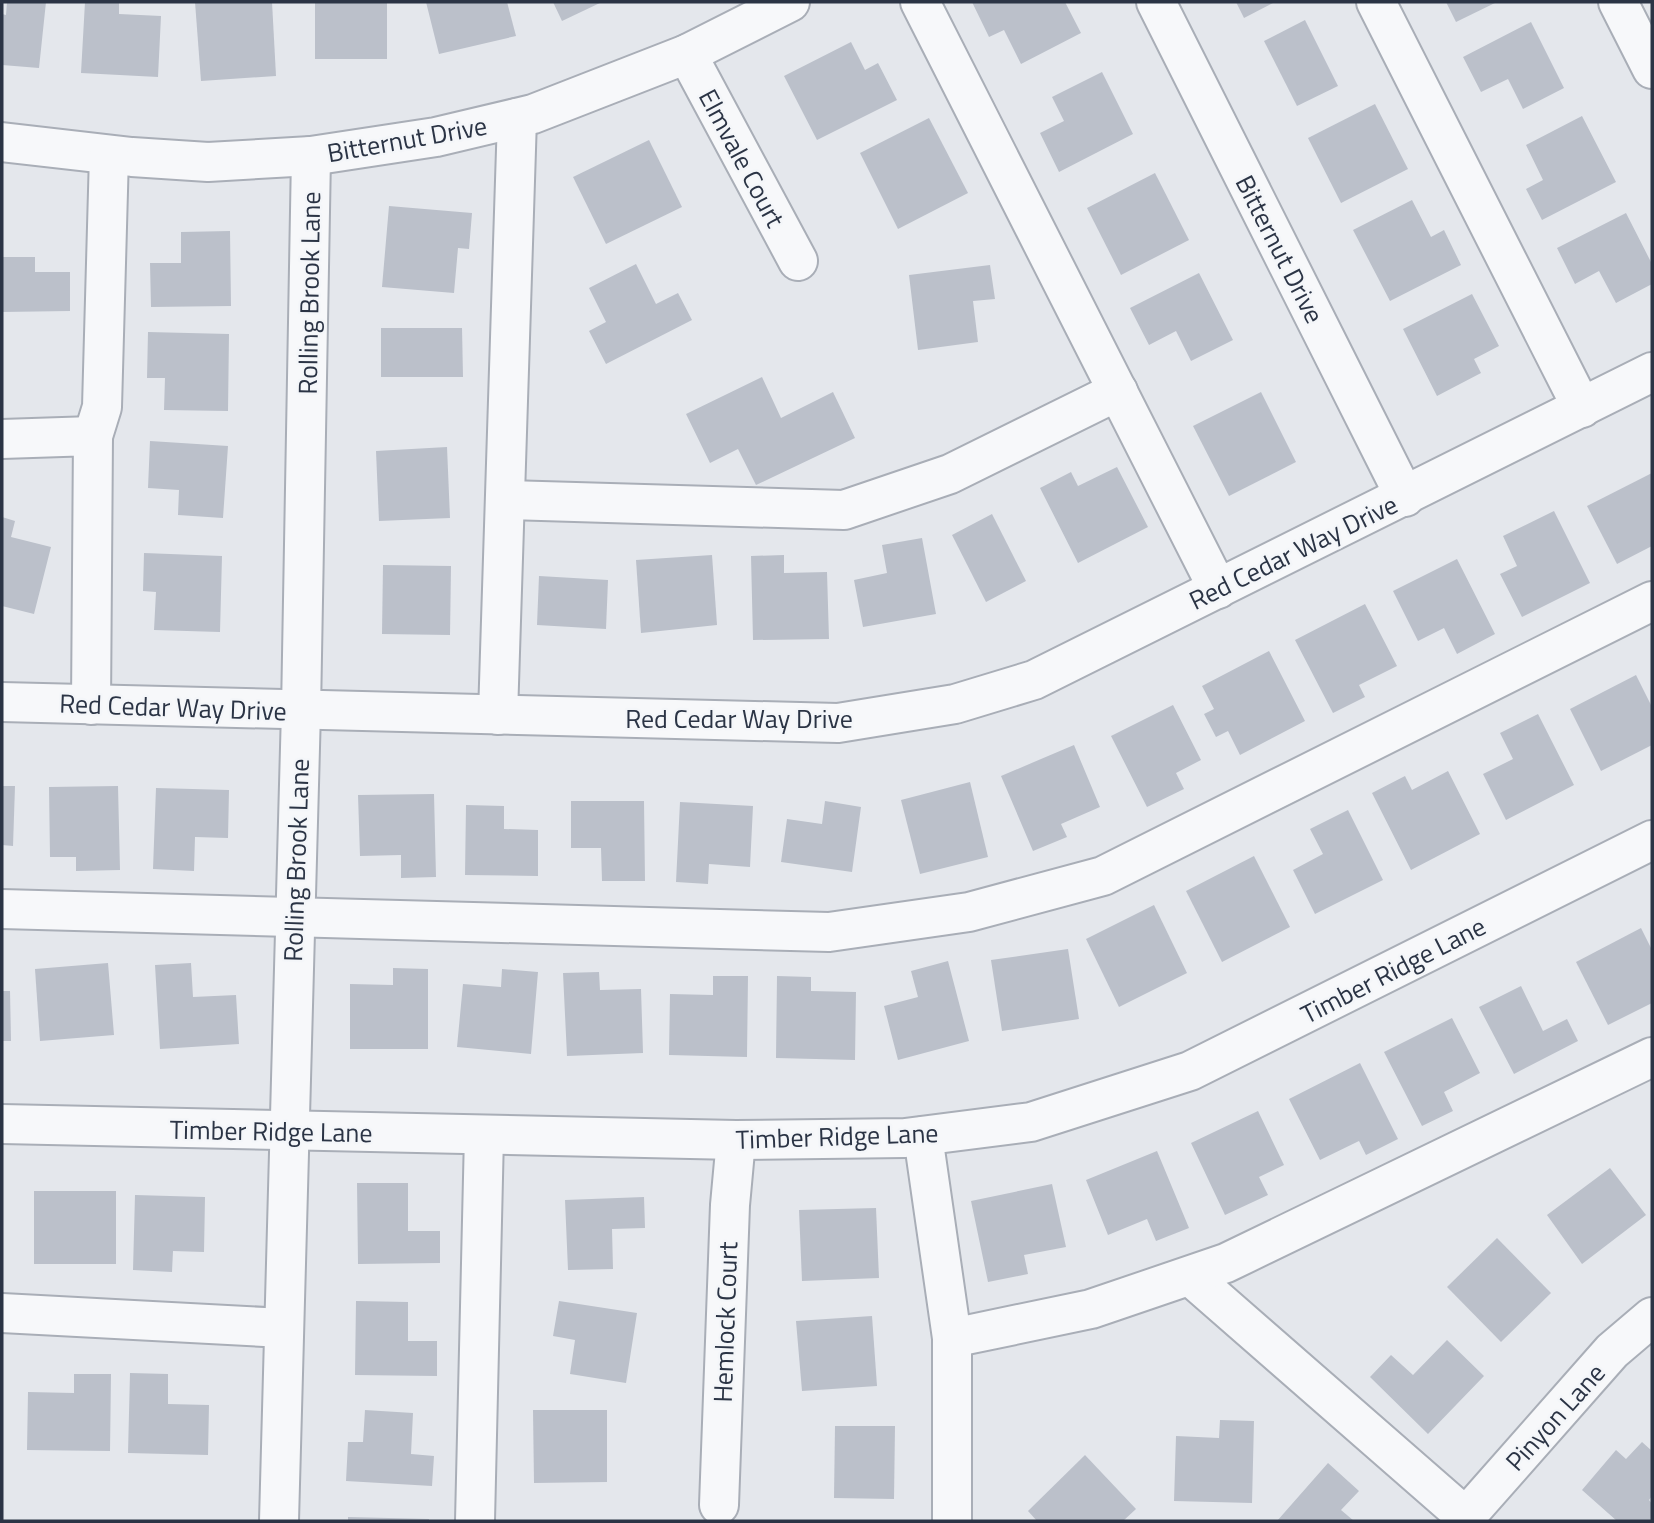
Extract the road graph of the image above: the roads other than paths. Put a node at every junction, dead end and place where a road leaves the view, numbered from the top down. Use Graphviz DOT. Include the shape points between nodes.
graph roads {
  1 [pos="790,2"];
  2 [pos="920,2"];
  3 [pos="1156,2"];
  4 [pos="1377,2"];
  5 [pos="1618,2"];
  6 [pos="687,54"];
  7 [pos="1652,69"];
  8 [pos="517,118"];
  9 [pos="2,142"];
  10 [pos="109,155"];
  11 [pos="311,156"];
  12 [pos="798,261"];
  13 [pos="1652,372"];
  14 [pos="1118,391"];
  15 [pos="1582,408"];
  16 [pos="93,436"];
  17 [pos="2,439"];
  18 [pos="1405,496"];
  19 [pos="506,500"];
  20 [pos="1218,589"];
  21 [pos="1652,601"];
  22 [pos="2,702"];
  23 [pos="91,705"];
  24 [pos="300,711"];
  25 [pos="498,715"];
  26 [pos="1652,840"];
  27 [pos="2,909"];
  28 [pos="295,916"];
  29 [pos="1652,1057"];
  30 [pos="2,1124"];
  31 [pos="289,1132"];
  32 [pos="484,1135"];
  33 [pos="923,1136"];
  34 [pos="736,1140"];
  35 [pos="1189,1276"];
  36 [pos="2,1313"];
  37 [pos="1652,1317"];
  38 [pos="284,1328"];
  39 [pos="952,1338"];
  40 [pos="719,1505"];
  41 [pos="1464,1519"];
  42 [pos="279,1521"];
  43 [pos="475,1521"];
  44 [pos="952,1521"];
  1 -- 6 [label="street, Bitternut Drive"];
  2 -- 14 [label="street"];
  3 -- 18 [label="street, Bitternut Drive"];
  4 -- 15 [label="street"];
  5 -- 7 [label="street"];
  6 -- 8 [label="street, Bitternut Drive"];
  6 -- 12 [label="street, Elmvale Court"];
  8 -- 11 [label="street, Bitternut Drive" via="436,137"];
  8 -- 19 [label="street"];
  9 -- 10 [label="street, Bitternut Drive"];
  10 -- 11 [label="street, Bitternut Drive" via="208,162"];
  10 -- 16 [label="street" via="102,407"];
  11 -- 24 [label="street, Rolling Brook Lane"];
  13 -- 15 [label="street, Red Cedar Way Drive"];
  14 -- 19 [label="street" via="950,474 844,510"];
  14 -- 20 [label="street"];
  15 -- 18 [label="street, Red Cedar Way Drive"];
  16 -- 17 [label="street"];
  16 -- 23 [label="street"];
  18 -- 20 [label="street, Red Cedar Way Drive"];
  19 -- 25 [label="street"];
  20 -- 25 [label="street, Red Cedar Way Drive" via="1034,680 942,706 838,723"];
  21 -- 28 [label="street" via="1103,876 969,912 828,932"];
  22 -- 23 [label="street, Red Cedar Way Drive"];
  23 -- 24 [label="street, Red Cedar Way Drive"];
  24 -- 25 [label="street, Red Cedar Way Drive"];
  24 -- 28 [label="street, Rolling Brook Lane"];
  26 -- 33 [label="street, Timber Ridge Lane" via="1190,1071 1031,1122"];
  27 -- 28 [label="street"];
  28 -- 31 [label="street, Rolling Brook Lane"];
  29 -- 35 [label="street" via="1226,1263"];
  30 -- 31 [label="street, Timber Ridge Lane"];
  31 -- 32 [label="street, Timber Ridge Lane"];
  31 -- 38 [label="street, Rolling Brook Lane"];
  32 -- 34 [label="street, Timber Ridge Lane"];
  32 -- 43 [label="street"];
  33 -- 34 [label="street, Timber Ridge Lane"];
  33 -- 39 [label="street"];
  34 -- 40 [label="street, Hemlock Court"];
  35 -- 39 [label="street" via="1091,1309"];
  35 -- 41 [label="street"];
  36 -- 38 [label="street"];
  37 -- 41 [label="street, Pinyon Lane" via="1612,1352"];
  38 -- 42 [label="street, Rolling Brook Lane"];
  39 -- 44 [label="street"];
}
